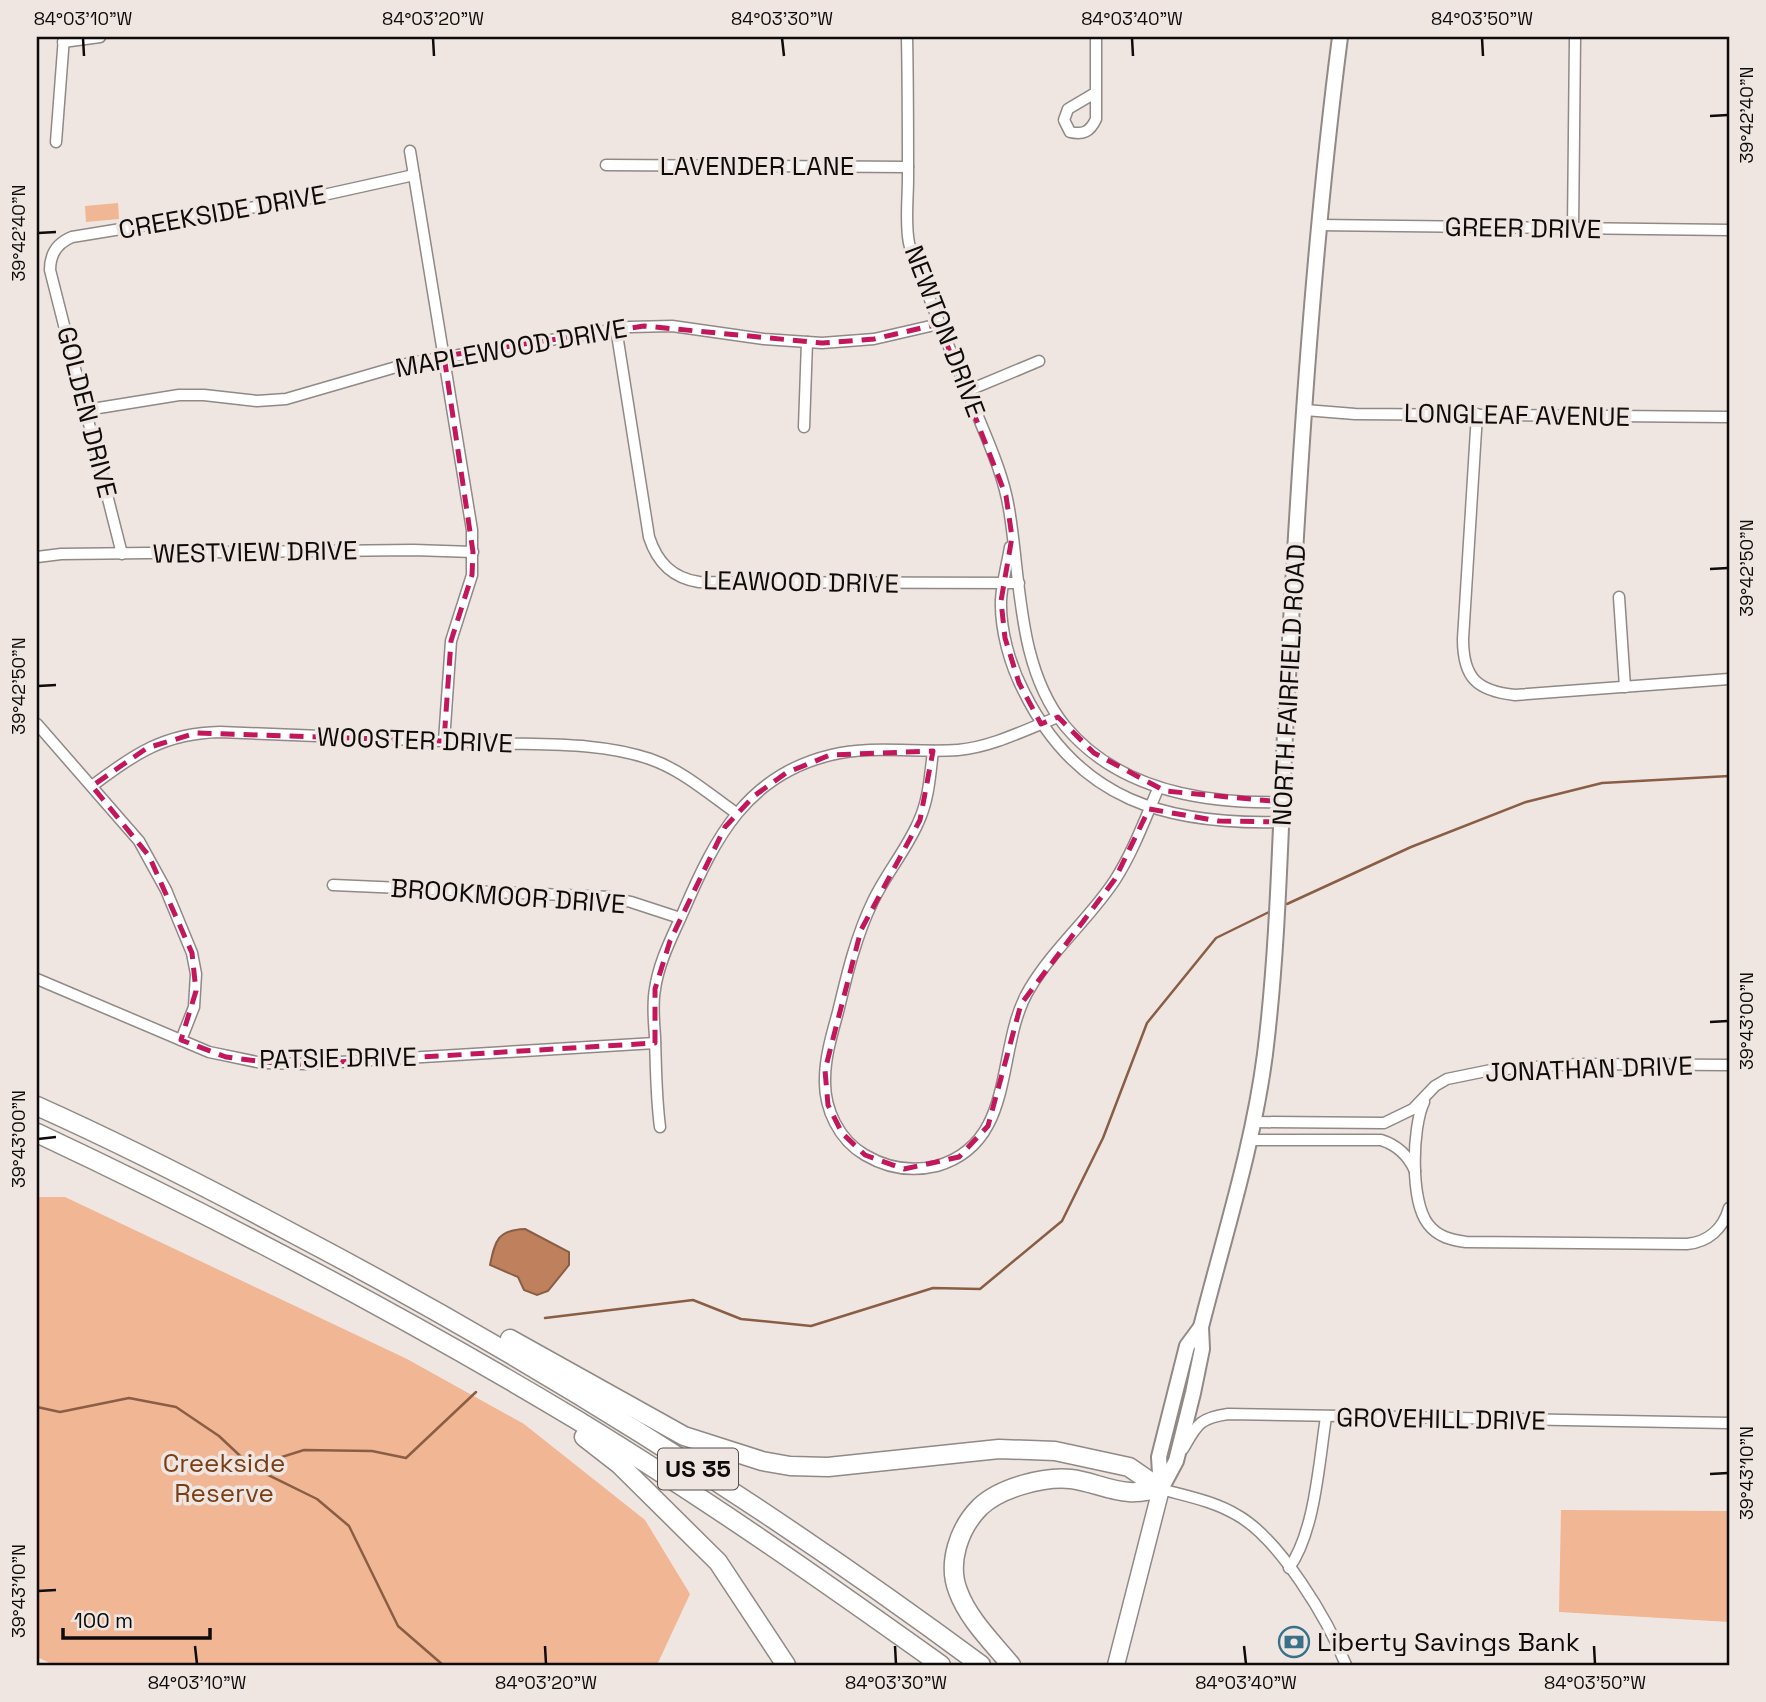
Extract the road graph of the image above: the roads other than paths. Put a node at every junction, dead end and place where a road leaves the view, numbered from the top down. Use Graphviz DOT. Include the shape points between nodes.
graph roads {
  1 [pos="100,37"];
  2 [pos="907,37"];
  3 [pos="1096,37"];
  4 [pos="1340,37"];
  5 [pos="1575,37"];
  6 [pos="64,40"];
  7 [pos="1095,93"];
  8 [pos="56,142"];
  9 [pos="410,151"];
  10 [pos="606,165"];
  11 [pos="908,167"];
  12 [pos="414,175"];
  13 [pos="1318,225"];
  14 [pos="1573,229"];
  15 [pos="1729,230"];
  16 [pos="50,270"];
  17 [pos="939,324"];
  18 [pos="616,328"];
  19 [pos="807,342"];
  20 [pos="444,356"];
  21 [pos="1039,361"];
  22 [pos="967,391"];
  23 [pos="86,410"];
  24 [pos="1305,410"];
  25 [pos="1477,414"];
  26 [pos="1729,417"];
  27 [pos="804,426"];
  28 [pos="1012,537"];
  29 [pos="473,552"];
  30 [pos="122,554"];
  31 [pos="37,557"];
  32 [pos="1004,583"];
  33 [pos="1019,583"];
  34 [pos="1619,597"];
  35 [pos="1729,679"];
  36 [pos="1625,687"];
  37 [pos="1058,717"];
  38 [pos="37,724"];
  39 [pos="1041,724"];
  40 [pos="444,741"];
  41 [pos="933,751"];
  42 [pos="92,786"];
  43 [pos="1158,789"];
  44 [pos="1282,802"];
  45 [pos="1150,808"];
  46 [pos="736,813"];
  47 [pos="1281,822"];
  48 [pos="333,885"];
  49 [pos="680,918"];
  50 [pos="37,979"];
  51 [pos="181,1040"];
  52 [pos="655,1043"];
  53 [pos="1729,1065"];
  54 [pos="1426,1098"];
  55 [pos="37,1106"];
  56 [pos="1254,1122"];
  57 [pos="660,1127"];
  58 [pos="37,1133"];
  59 [pos="1251,1140"];
  60 [pos="1416,1177"];
  61 [pos="1729,1208"];
  62 [pos="403,1291"];
  63 [pos="1201,1327"];
  64 [pos="509,1380"];
  65 [pos="1326,1417"];
  66 [pos="1729,1423"];
  67 [pos="1176,1461"];
  68 [pos="1161,1489"];
  69 [pos="1289,1568"];
  70 [pos="786,1665"];
  71 [pos="940,1665"];
  72 [pos="981,1665"];
  73 [pos="1011,1665"];
  74 [pos="1116,1665"];
  75 [pos="1346,1665"];
  1 -- 6 [label="street"];
  2 -- 11 [label="street, NEWTON DRIVE"];
  3 -- 7 [label="street"];
  4 -- 13 [label="main road, NORTH FAIRFIELD ROAD"];
  5 -- 14 [label="street"];
  6 -- 8 [label="street"];
  9 -- 12 [label="street"];
  10 -- 11 [label="street, LAVENDER LANE"];
  11 -- 17 [label="street, NEWTON DRIVE" via="908,241"];
  12 -- 16 [label="street, CREEKSIDE DRIVE" via="310,198 72,237 55,249"];
  12 -- 20 [label="street"];
  13 -- 14 [label="street, GREER DRIVE"];
  13 -- 24 [label="main road, NORTH FAIRFIELD ROAD"];
  14 -- 15 [label="street, GREER DRIVE"];
  16 -- 23 [label="street, GOLDEN DRIVE"];
  17 -- 19 [label="street, MAPLEWOOD DRIVE" via="874,339"];
  17 -- 22 [label="street, NEWTON DRIVE"];
  18 -- 19 [label="street, MAPLEWOOD DRIVE" via="672,326"];
  18 -- 20 [label="street, MAPLEWOOD DRIVE"];
  18 -- 32 [label="street, LEAWOOD DRIVE" via="649,537 672,573 699,582"];
  19 -- 27 [label="street"];
  20 -- 23 [label="street, MAPLEWOOD DRIVE" via="286,399 179,395"];
  20 -- 29 [label="street"];
  21 -- 22 [label="street"];
  22 -- 28 [label="street, NEWTON DRIVE" via="993,453"];
  23 -- 30 [label="street, GOLDEN DRIVE"];
  24 -- 25 [label="street, LONGLEAF AVENUE"];
  24 -- 44 [label="main road, NORTH FAIRFIELD ROAD"];
  25 -- 26 [label="street, LONGLEAF AVENUE"];
  25 -- 36 [label="street" via="1463,652 1468,671 1485,689 1515,695"];
  28 -- 32 [label="street, NEWTON DRIVE"];
  28 -- 33 [label="street, NEWTON DRIVE"];
  29 -- 30 [label="street, WESTVIEW DRIVE"];
  29 -- 40 [label="street" via="470,585 450,642"];
  30 -- 31 [label="street, WESTVIEW DRIVE"];
  32 -- 33 [label="street, LEAWOOD DRIVE"];
  32 -- 39 [label="street, NEWTON DRIVE" via="1001,601 1009,654"];
  33 -- 37 [label="street, NEWTON DRIVE" via="1032,656"];
  34 -- 36 [label="street"];
  35 -- 36 [label="street"];
  37 -- 39 [label="street"];
  37 -- 43 [label="street, NEWTON DRIVE" via="1094,753"];
  38 -- 42 [label="street"];
  39 -- 41 [label="street" via="969,748"];
  39 -- 45 [label="street, NEWTON DRIVE" via="1089,774"];
  40 -- 42 [label="street, WOOSTER DRIVE" via="196,733 147,748"];
  40 -- 46 [label="street, WOOSTER DRIVE" via="630,753 685,777"];
  41 -- 45 [label="street" via="920,820 877,894 853,953 825,1070 828,1105 842,1133 865,1155 896,1168 946,1163 971,1148 988,1126 998,1104 1021,1004 1115,879"];
  41 -- 46 [label="street" via="850,751 808,762 766,786"];
  42 -- 51 [label="street" via="149,856 192,953 195,999"];
  43 -- 44 [label="street, NEWTON DRIVE" via="1232,802"];
  43 -- 45 [label="street"];
  44 -- 47 [label="main road, NORTH FAIRFIELD ROAD"];
  45 -- 47 [label="street, NEWTON DRIVE" via="1219,821"];
  46 -- 49 [label="street" via="709,856"];
  47 -- 56 [label="main road, NORTH FAIRFIELD ROAD" via="1278,912"];
  48 -- 49 [label="street, BROOKMOOR DRIVE" via="610,897"];
  49 -- 52 [label="street" via="655,989"];
  50 -- 51 [label="street, PATSIE DRIVE"];
  51 -- 52 [label="street, PATSIE DRIVE" via="226,1057 289,1065"];
  52 -- 57 [label="street"];
  53 -- 54 [label="street, JONATHAN DRIVE" via="1578,1064 1491,1070 1447,1079"];
  54 -- 56 [label="street, JONATHAN DRIVE" via="1384,1123"];
  54 -- 60 [label="street" via="1417,1122"];
  55 -- 62 [label="highway, US 35"];
  56 -- 59 [label="main road, NORTH FAIRFIELD ROAD"];
  58 -- 64 [label="highway, US 35" via="309,1267"];
  59 -- 60 [label="street" via="1381,1140 1404,1153"];
  59 -- 63 [label="main road, NORTH FAIRFIELD ROAD"];
  60 -- 61 [label="street" via="1420,1206 1429,1226 1444,1237 1466,1242 1694,1243 1721,1227"];
  62 -- 68 [label="highway" via="488,1327 684,1436 744,1457 828,1467 999,1449 1055,1451 1129,1467"];
  62 -- 72 [label="highway, US 35" via="728,1488 875,1586"];
  63 -- 67 [label="main road, NORTH FAIRFIELD ROAD" via="1202,1349"];
  63 -- 68 [label="main road, NORTH FAIRFIELD ROAD" via="1187,1346 1159,1457"];
  64 -- 70 [label="highway" via="620,1465 670,1512 718,1562"];
  64 -- 71 [label="highway, US 35" via="707,1504"];
  65 -- 66 [label="street, GROVEHILL DRIVE"];
  65 -- 67 [label="street, GROVEHILL DRIVE" via="1208,1417 1197,1425"];
  65 -- 69 [label="street" via="1307,1528 1300,1553"];
  67 -- 68 [label="main road, NORTH FAIRFIELD ROAD"];
  68 -- 69 [label="street" via="1235,1513 1263,1534"];
  68 -- 73 [label="highway" via="1130,1493 1070,1479 1029,1483 998,1494 980,1507 960,1537 952,1562 958,1591 974,1619"];
  68 -- 74 [label="main road, NORTH FAIRFIELD ROAD"];
  69 -- 75 [label="street" via="1325,1619"];
}
